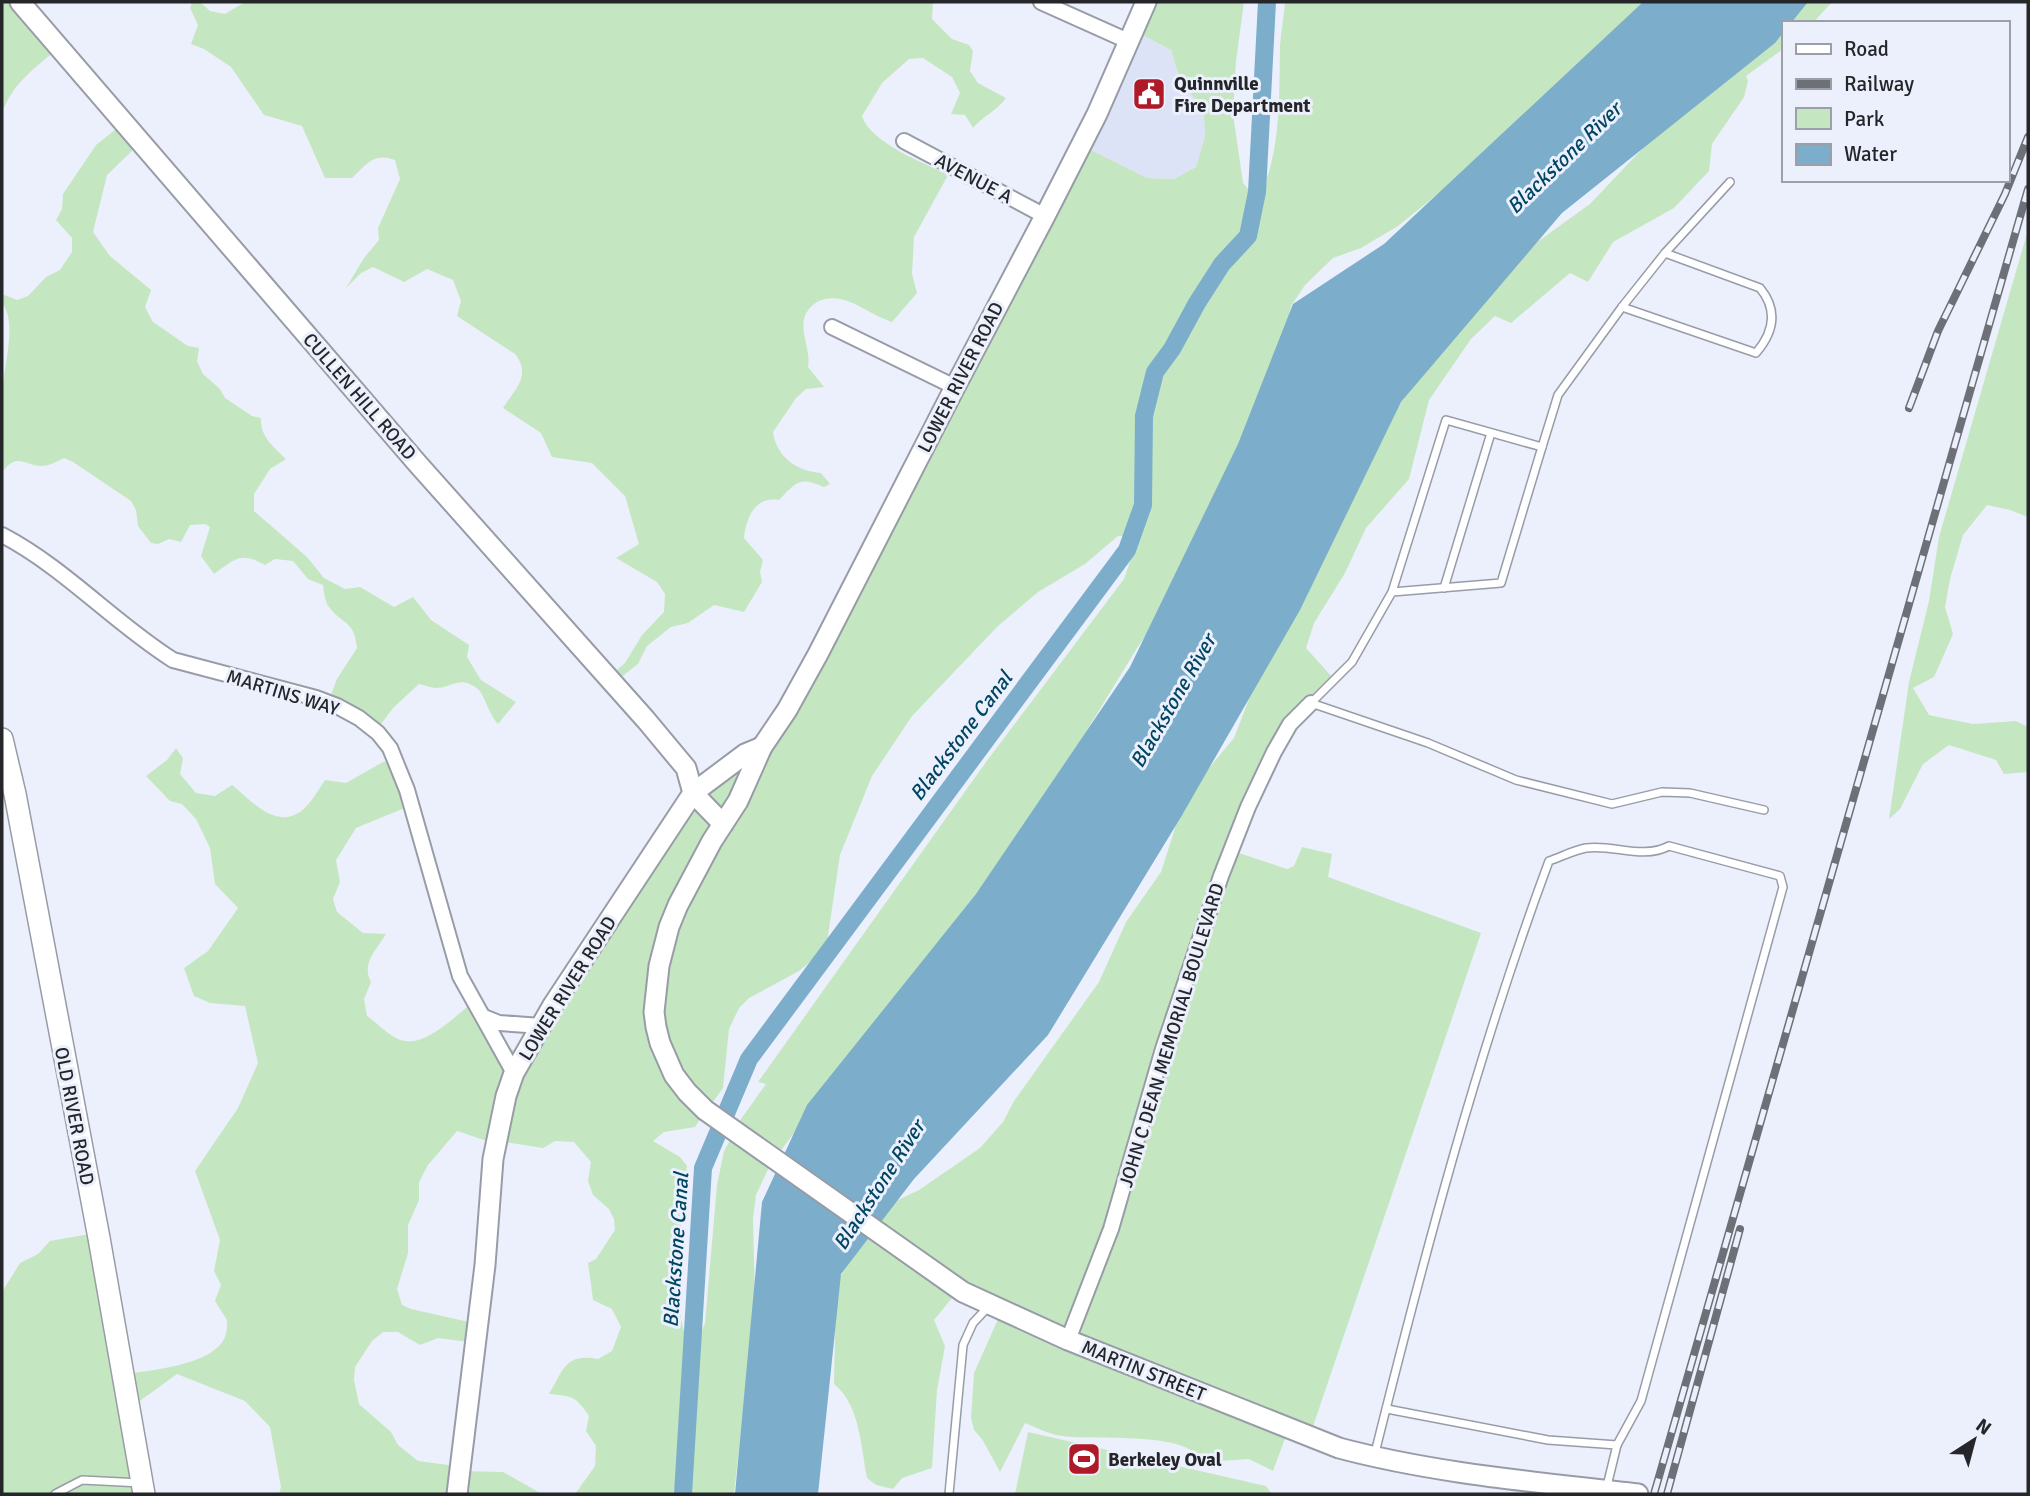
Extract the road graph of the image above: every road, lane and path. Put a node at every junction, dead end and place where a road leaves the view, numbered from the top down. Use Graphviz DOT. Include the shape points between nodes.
graph roads {
  1 [pos="20,2"];
  2 [pos="1041,2"];
  3 [pos="1146,2"];
  4 [pos="1128,41"];
  5 [pos="904,141"];
  6 [pos="1730,182"];
  7 [pos="1045,216"];
  8 [pos="1665,253"];
  9 [pos="1622,307"];
  10 [pos="832,327"];
  11 [pos="955,387"];
  12 [pos="1491,433"];
  13 [pos="1542,447"];
  14 [pos="2,535"];
  15 [pos="1444,589"];
  16 [pos="1392,593"];
  17 [pos="1311,703"];
  18 [pos="2,739"];
  19 [pos="762,747"];
  20 [pos="693,793"];
  21 [pos="1764,810"];
  22 [pos="723,824"];
  23 [pos="484,1017"];
  24 [pos="541,1026"];
  25 [pos="514,1073"];
  26 [pos="705,1110"];
  27 [pos="990,1305"];
  28 [pos="1068,1340"];
  29 [pos="1387,1409"];
  30 [pos="1617,1445"];
  31 [pos="1374,1457"];
  32 [pos="143,1488"];
  33 [pos="1606,1490"];
  34 [pos="55,1494"];
  35 [pos="457,1494"];
  36 [pos="949,1494"];
  37 [pos="1638,1494"];
  1 -- 20 [label="street, CULLEN HILL ROAD" via="417,463 670,748 686,768"];
  2 -- 4 [label="street"];
  3 -- 4 [label="street, LOWER RIVER ROAD"];
  4 -- 7 [label="street, LOWER RIVER ROAD"];
  5 -- 7 [label="street, AVENUE A"];
  6 -- 8 [label="lane"];
  7 -- 11 [label="street, LOWER RIVER ROAD"];
  8 -- 9 [label="lane"];
  8 -- 9 [label="lane" via="1760,288 1770,300 1773,314 1756,353"];
  9 -- 13 [label="lane" via="1558,395"];
  10 -- 11 [label="street"];
  11 -- 19 [label="street, LOWER RIVER ROAD" via="818,654"];
  12 -- 13 [label="lane"];
  12 -- 15 [label="lane"];
  12 -- 16 [label="lane" via="1447,420"];
  13 -- 15 [label="lane" via="1501,583"];
  14 -- 23 [label="street, MARTINS WAY" via="173,660 337,706 379,733 407,790 460,976"];
  15 -- 16 [label="lane"];
  16 -- 17 [label="lane" via="1352,662"];
  17 -- 21 [label="lane" via="1428,743 1516,780 1612,804 1662,792 1690,793"];
  17 -- 28 [label="street, JOHN C DEAN MEMORIAL BOULEVARD" via="1290,724 1274,752 1220,876 1111,1229"];
  18 -- 32 [label="main road, OLD RIVER ROAD"];
  19 -- 20 [label="street, LOWER RIVER ROAD" via="745,754"];
  19 -- 22 [label="street, LOWER RIVER ROAD"];
  20 -- 22 [label="street"];
  20 -- 24 [label="street, LOWER RIVER ROAD"];
  22 -- 26 [label="street, LOWER RIVER ROAD" via="669,927 654,1012 660,1043 674,1075"];
  23 -- 24 [label="street" via="499,1023"];
  23 -- 25 [label="street, MARTINS WAY"];
  24 -- 25 [label="street, LOWER RIVER ROAD"];
  25 -- 35 [label="street, LOWER RIVER ROAD" via="493,1159"];
  26 -- 27 [label="street, MARTIN STREET" via="936,1275"];
  27 -- 28 [label="street, MARTIN STREET"];
  27 -- 36 [label="lane" via="973,1323 962,1345"];
  28 -- 31 [label="street, MARTIN STREET" via="1339,1448"];
  29 -- 30 [label="lane" via="1548,1440"];
  29 -- 30 [label="lane" via="1457,1140 1549,861 1587,848 1638,852 1669,846 1780,876 1783,887 1641,1401"];
  29 -- 31 [label="lane"];
  30 -- 33 [label="lane"];
  31 -- 33 [label="street, MARTIN STREET"];
  32 -- 34 [label="lane" via="82,1480"];
  33 -- 37 [label="street, MARTIN STREET"];
}
